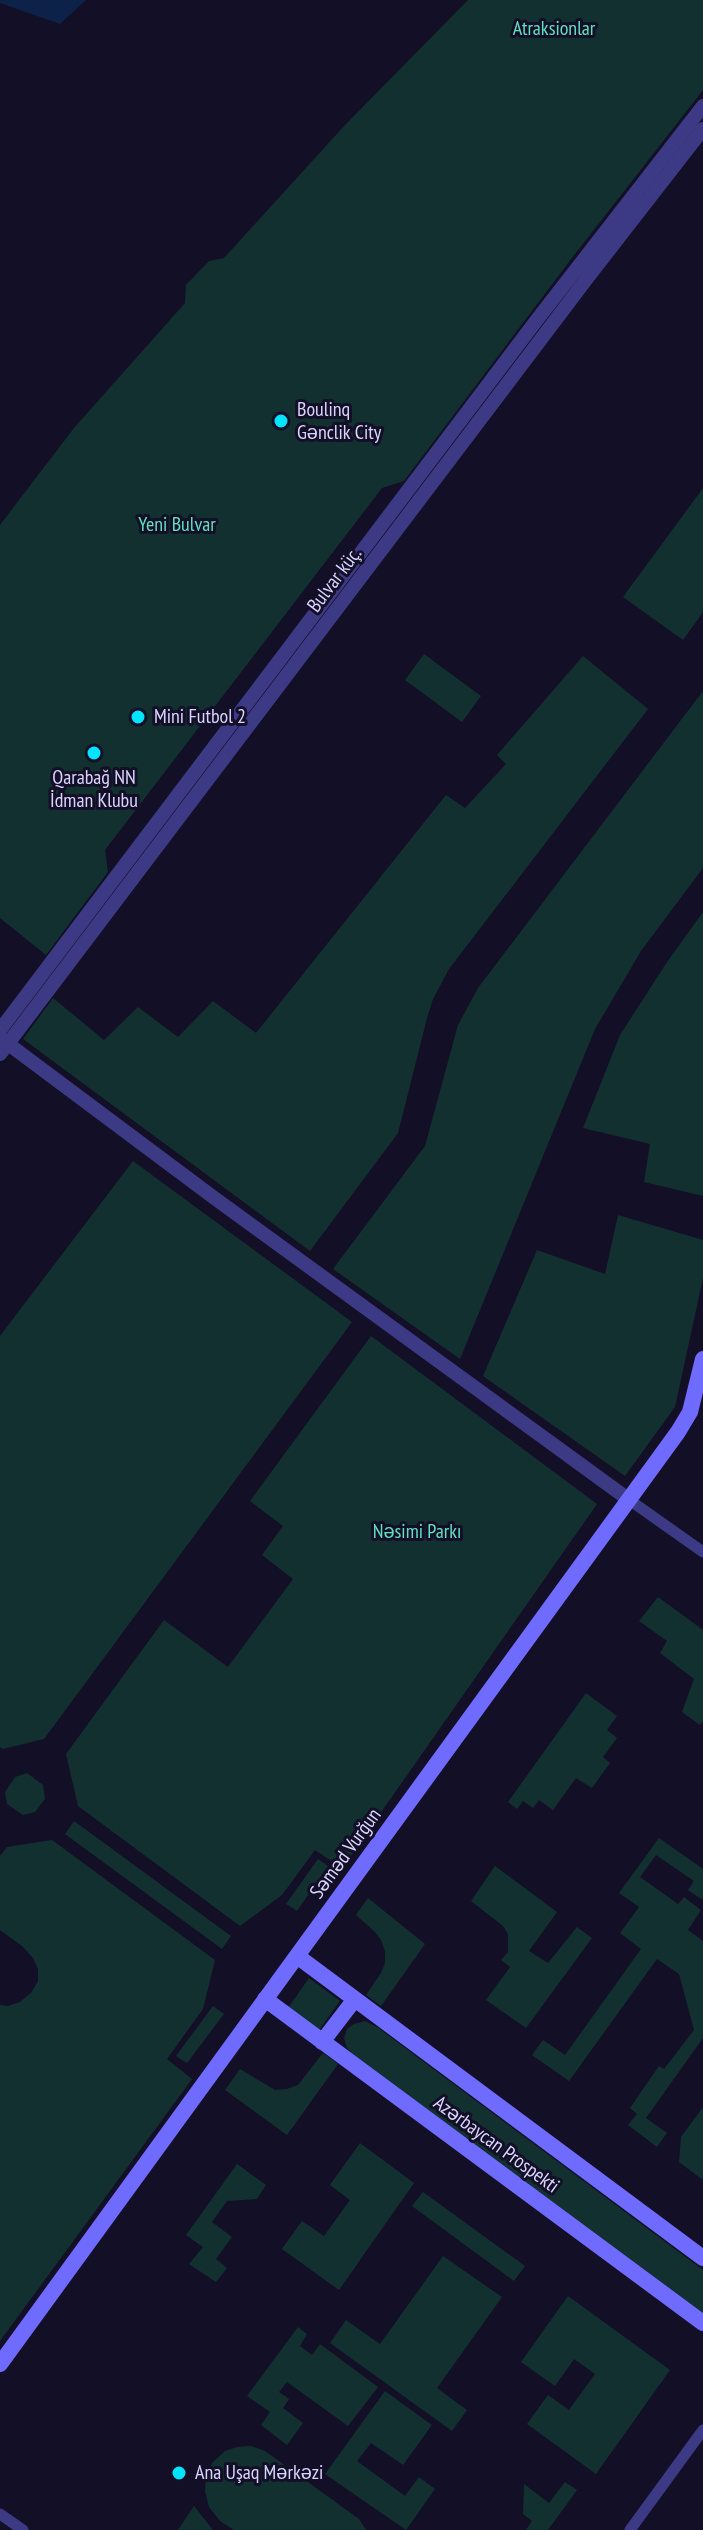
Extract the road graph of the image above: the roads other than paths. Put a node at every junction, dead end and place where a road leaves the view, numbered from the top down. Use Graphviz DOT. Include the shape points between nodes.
graph roads {
  1 [pos="703,106"];
  2 [pos="703,129"];
  3 [pos="346,586"];
  4 [pos="114,892"];
  5 [pos="0,1030"];
  6 [pos="3,1046"];
  7 [pos="703,1359"];
  8 [pos="628,1499"];
  9 [pos="703,1552"];
  10 [pos="297,1956"];
  11 [pos="265,1999"];
  12 [pos="355,1999"];
  13 [pos="322,2042"];
  14 [pos="703,2258"];
  15 [pos="703,2323"];
  16 [pos="0,2364"];
  17 [pos="703,2430"];
  18 [pos="0,2514"];
  19 [pos="23,2530"];
  20 [pos="630,2530"];
  1 -- 3 [label="street, Bulvar küç." via="545,309"];
  2 -- 3 [label="street, Bulvar küç."];
  3 -- 4 [label="street, Bulvar küç."];
  4 -- 5 [label="street, Bulvar küç."];
  4 -- 6 [label="street, Bulvar küç."];
  6 -- 8 [label="street"];
  7 -- 8 [label="main road, Səməd Vurğun" via="685,1422"];
  8 -- 9 [label="street"];
  8 -- 10 [label="main road, Səməd Vurğun"];
  10 -- 11 [label="main road, Səməd Vurğun"];
  10 -- 12 [label="main road, Azərbaycan Prospekti"];
  11 -- 13 [label="main road, Azərbaycan Prospekti"];
  11 -- 16 [label="main road, Səməd Vurğun"];
  12 -- 13 [label="main road"];
  12 -- 14 [label="main road, Azərbaycan Prospekti"];
  13 -- 15 [label="main road, Azərbaycan Prospekti"];
  17 -- 20 [label="street"];
  18 -- 19 [label="street"];
}
